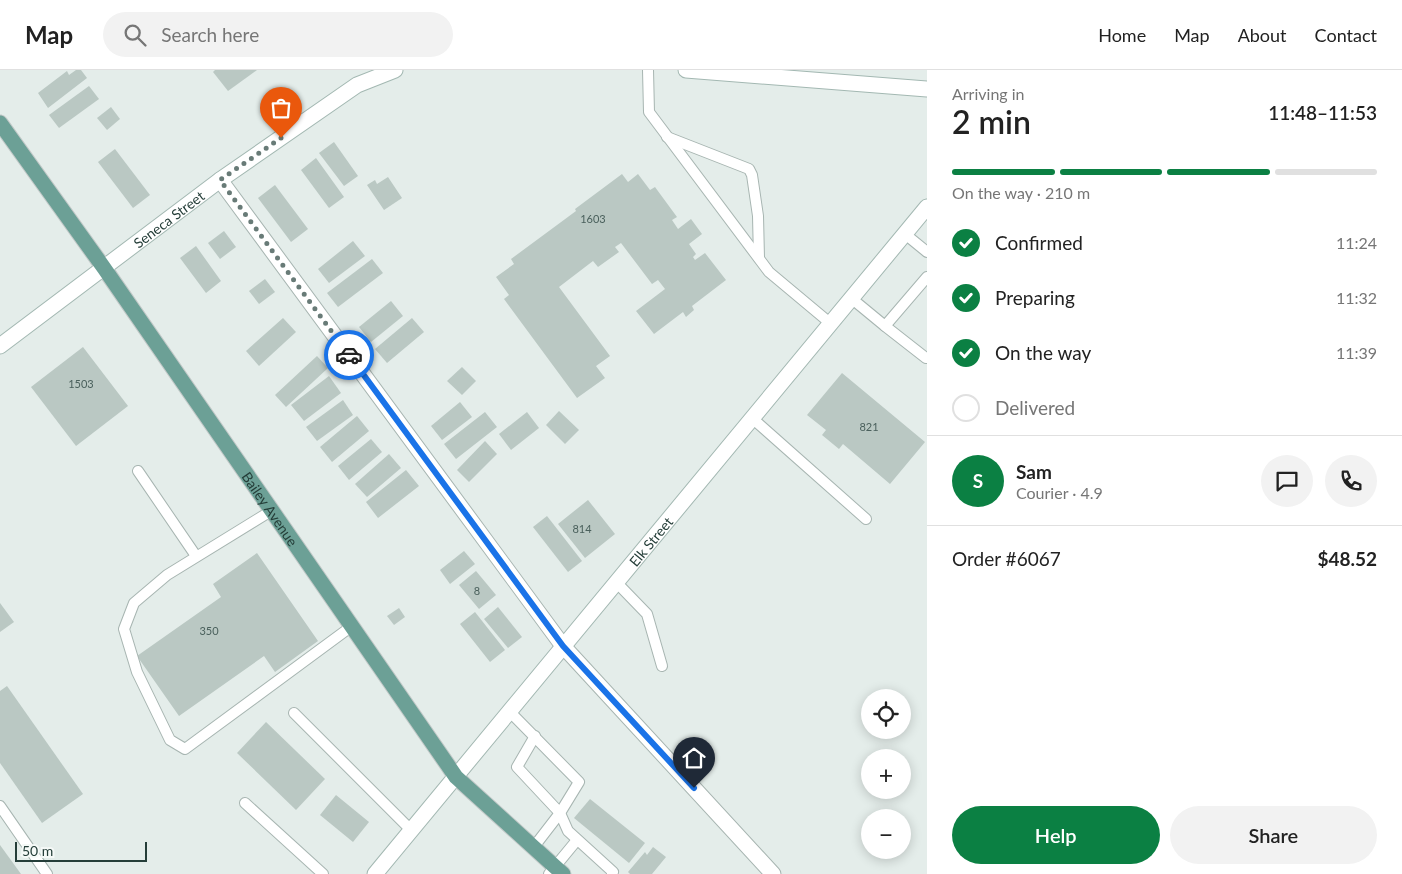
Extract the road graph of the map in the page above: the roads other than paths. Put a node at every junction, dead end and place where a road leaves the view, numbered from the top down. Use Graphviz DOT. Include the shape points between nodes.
graph roads {
  1 [pos="648,70"];
  2 [pos="686,70"];
  3 [pos="385,72"];
  4 [pos="927,89"];
  5 [pos="0,123"];
  6 [pos="667,136"];
  7 [pos="220,180"];
  8 [pos="927,207"];
  9 [pos="905,234"];
  10 [pos="927,252"];
  11 [pos="759,258"];
  12 [pos="104,268"];
  13 [pos="927,278"];
  14 [pos="851,298"];
  15 [pos="830,323"];
  16 [pos="885,326"];
  17 [pos="0,346"];
  18 [pos="926,358"];
  19 [pos="752,418"];
  20 [pos="138,471"];
  21 [pos="271,511"];
  22 [pos="866,518"];
  23 [pos="196,556"];
  24 [pos="616,582"];
  25 [pos="352,626"];
  26 [pos="563,646"];
  27 [pos="662,666"];
  28 [pos="510,712"];
  29 [pos="294,713"];
  30 [pos="535,736"];
  31 [pos="456,777"];
  32 [pos="245,803"];
  33 [pos="0,806"];
  34 [pos="560,813"];
  35 [pos="412,831"];
  36 [pos="577,840"];
  37 [pos="533,848"];
  38 [pos="556,872"];
  39 [pos="47,874"];
  40 [pos="323,874"];
  41 [pos="375,874"];
  42 [pos="612,874"];
  43 [pos="773,874"];
  1 -- 6 [label="lane" via="649,112"];
  2 -- 4 [label="main road"];
  3 -- 7 [label="main road, Seneca Street" via="357,85"];
  5 -- 12 [label="main road, Bailey Avenue"];
  6 -- 11 [label="lane"];
  6 -- 11 [label="lane" via="749,169 758,216"];
  7 -- 12 [label="main road, Seneca Street"];
  7 -- 26 [label="main road"];
  8 -- 9 [label="main road, Elk Street"];
  9 -- 10 [label="lane"];
  9 -- 14 [label="main road, Elk Street"];
  11 -- 15 [label="lane" via="769,272"];
  12 -- 17 [label="main road, Seneca Street"];
  12 -- 21 [label="main road, Bailey Avenue"];
  13 -- 16 [label="lane"];
  14 -- 15 [label="main road, Elk Street"];
  14 -- 16 [label="lane"];
  15 -- 19 [label="main road, Elk Street"];
  16 -- 18 [label="lane"];
  19 -- 22 [label="lane"];
  19 -- 24 [label="main road, Elk Street"];
  20 -- 23 [label="lane"];
  21 -- 23 [label="lane"];
  21 -- 25 [label="main road, Bailey Avenue"];
  23 -- 25 [label="lane" via="167,575 134,604 124,628 137,672 170,740 185,750"];
  24 -- 26 [label="main road, Elk Street"];
  24 -- 27 [label="lane" via="647,614"];
  25 -- 31 [label="main road, Bailey Avenue"];
  26 -- 28 [label="main road, Elk Street"];
  26 -- 43 [label="main road"];
  28 -- 30 [label="lane"];
  28 -- 31 [label="main road, Elk Street"];
  29 -- 35 [label="lane"];
  30 -- 34 [label="lane" via="517,767"];
  30 -- 34 [label="lane" via="580,782"];
  31 -- 35 [label="main road, Elk Street"];
  31 -- 37 [label="main road, Bailey Avenue"];
  32 -- 40 [label="lane"];
  33 -- 39 [label="lane"];
  34 -- 36 [label="lane" via="568,831"];
  34 -- 37 [label="lane"];
  35 -- 41 [label="main road, Elk Street"];
  36 -- 38 [label="lane"];
  36 -- 42 [label="lane"];
  37 -- 38 [label="main road, Bailey Avenue"];
}
